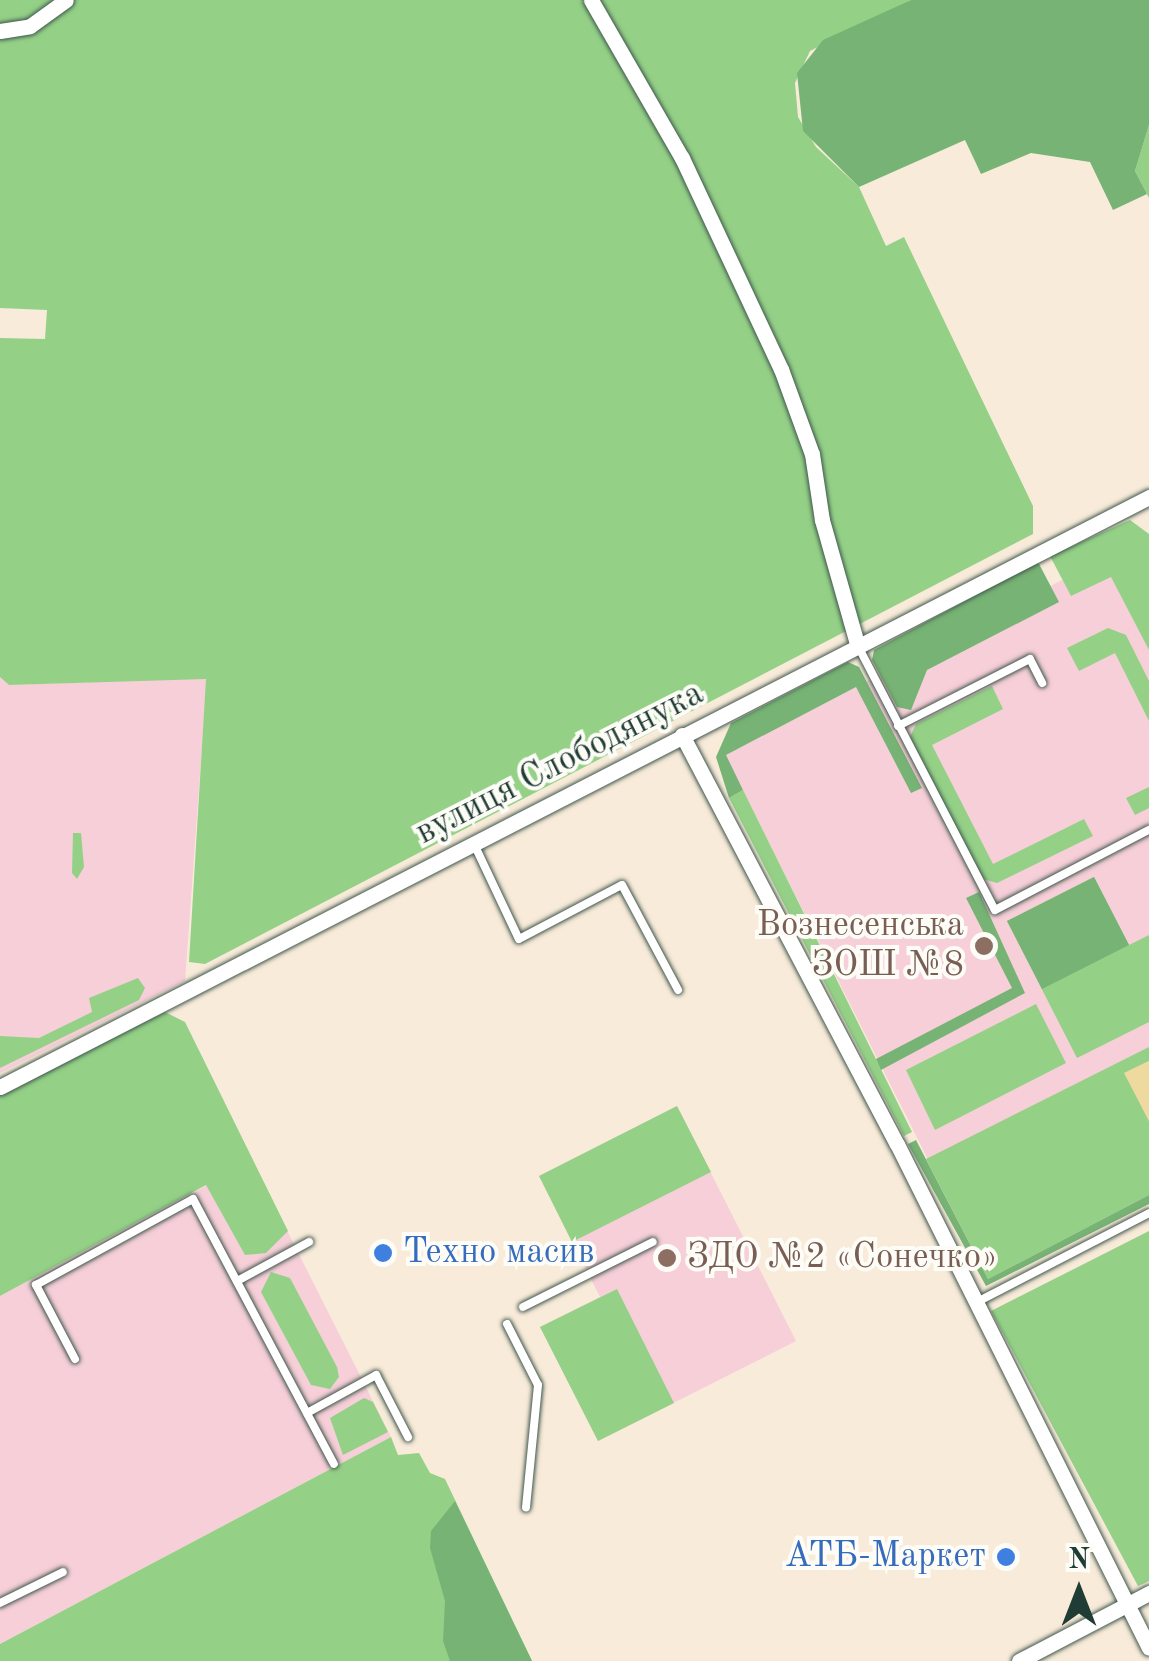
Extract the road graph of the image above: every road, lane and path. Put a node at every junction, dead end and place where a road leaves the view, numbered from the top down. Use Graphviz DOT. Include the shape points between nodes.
graph roads {
  1 [pos="66,0"];
  2 [pos="591,0"];
  3 [pos="0,31"];
  4 [pos="1149,497"];
  5 [pos="857,644"];
  6 [pos="1042,683"];
  7 [pos="898,726"];
  8 [pos="682,734"];
  9 [pos="1149,830"];
  10 [pos="474,842"];
  11 [pos="678,990"];
  12 [pos="0,1087"];
  13 [pos="1149,1213"];
  14 [pos="309,1242"];
  15 [pos="653,1242"];
  16 [pos="236,1280"];
  17 [pos="974,1303"];
  18 [pos="523,1307"];
  19 [pos="507,1324"];
  20 [pos="75,1359"];
  21 [pos="307,1414"];
  22 [pos="408,1437"];
  23 [pos="334,1464"];
  24 [pos="526,1507"];
  25 [pos="63,1572"];
  26 [pos="1149,1593"];
  27 [pos="0,1603"];
  28 [pos="1127,1604"];
  29 [pos="1149,1648"];
  30 [pos="1019,1661"];
  1 -- 3 [label="street" via="30,26"];
  2 -- 5 [label="street" via="682,158 781,369 812,454 822,520"];
  4 -- 5 [label="street, вулиця Слободянука"];
  5 -- 7 [label="lane"];
  5 -- 8 [label="street, вулиця Слободянука"];
  6 -- 7 [label="lane" via="1030,659"];
  7 -- 9 [label="lane" via="994,910"];
  8 -- 10 [label="street, вулиця Слободянука"];
  8 -- 17 [label="street"];
  10 -- 11 [label="lane" via="519,939 622,886"];
  10 -- 12 [label="street, вулиця Слободянука"];
  13 -- 17 [label="lane"];
  14 -- 16 [label="lane"];
  15 -- 18 [label="lane"];
  16 -- 20 [label="lane" via="194,1200 36,1286"];
  16 -- 21 [label="lane"];
  17 -- 28 [label="street"];
  19 -- 24 [label="lane" via="538,1385"];
  21 -- 22 [label="lane" via="376,1375"];
  21 -- 23 [label="lane"];
  25 -- 27 [label="lane"];
  26 -- 28 [label="street"];
  28 -- 29 [label="street"];
  28 -- 30 [label="street"];
}
